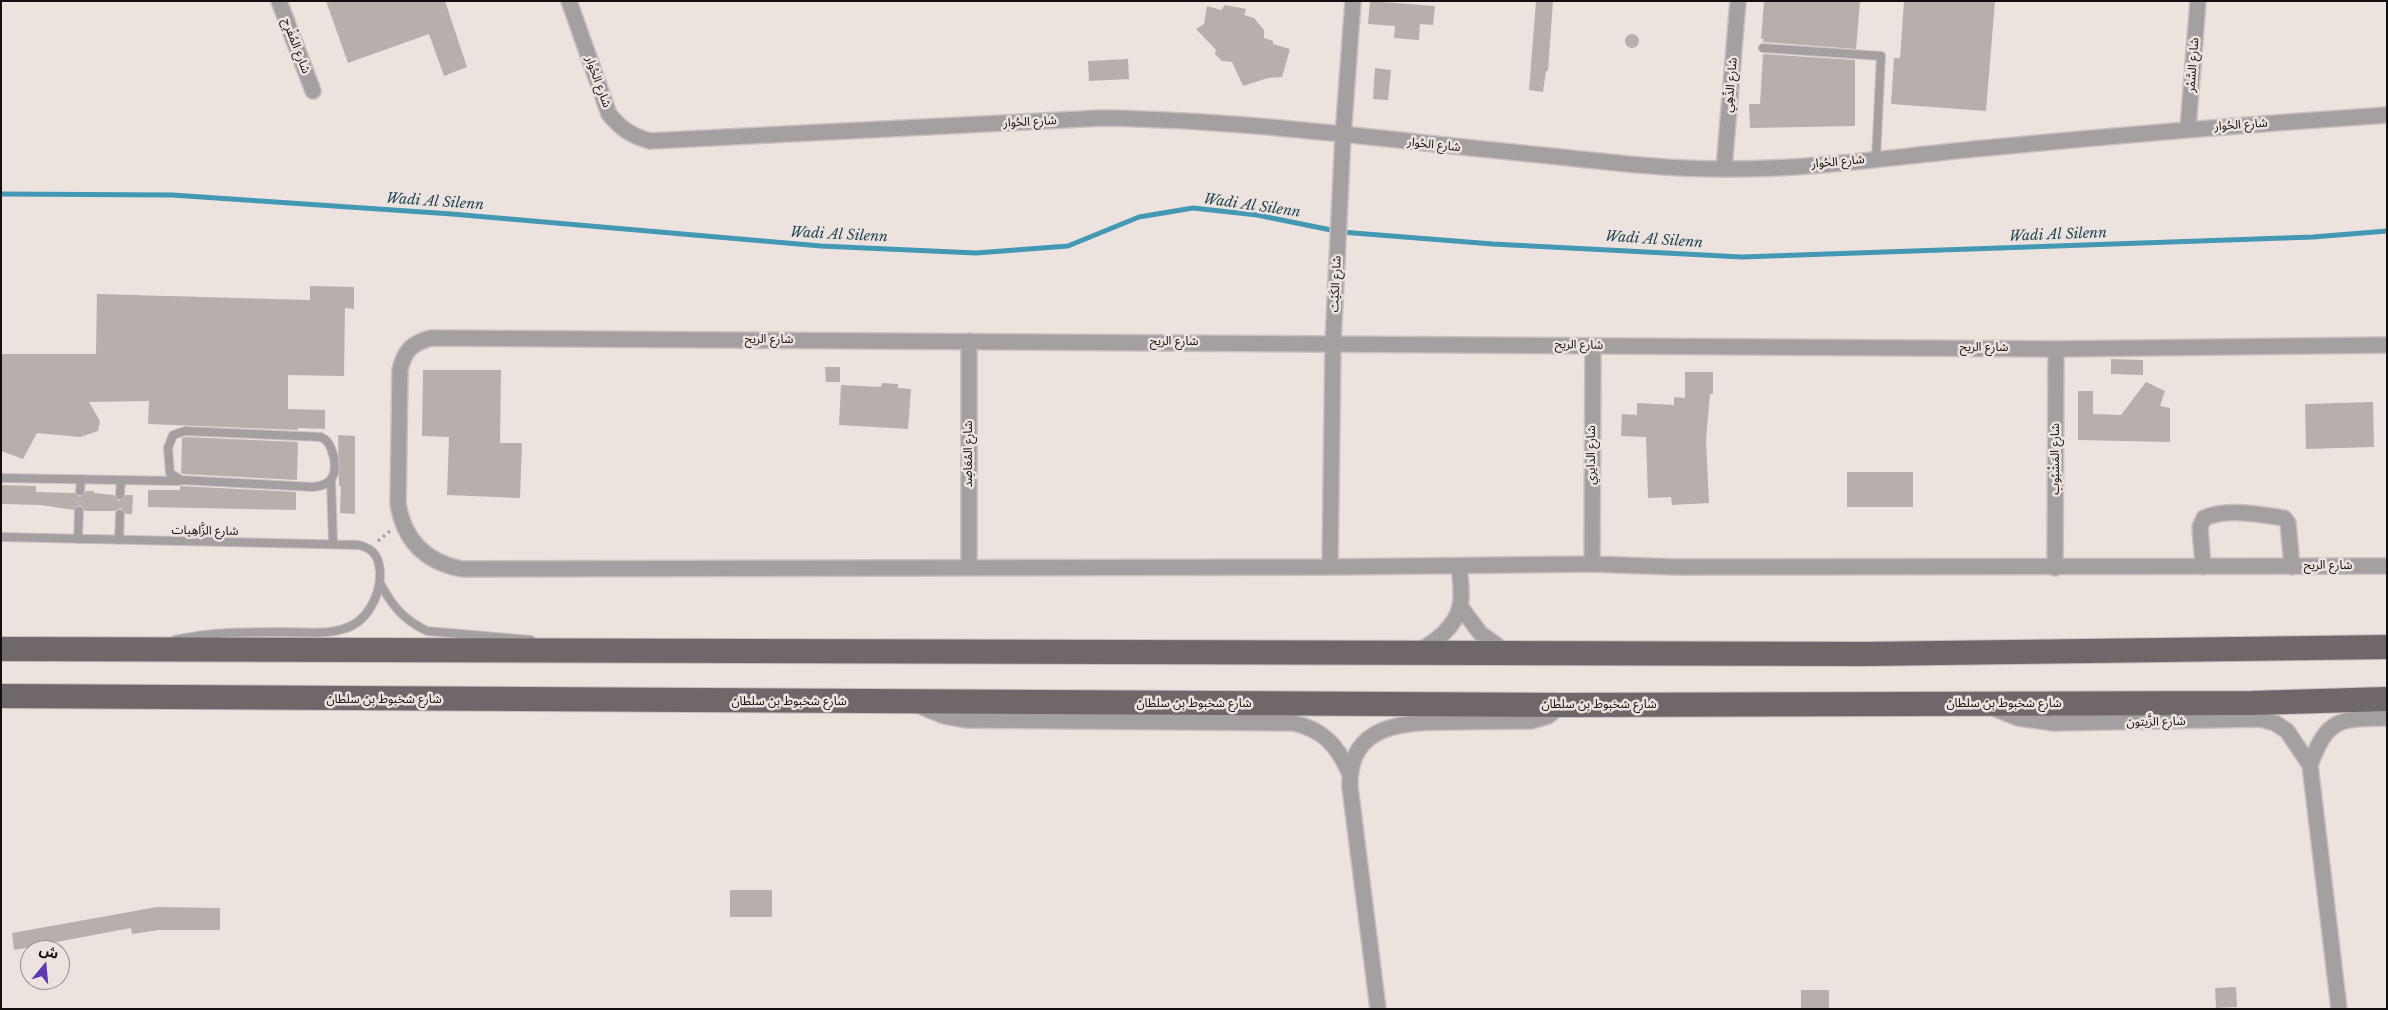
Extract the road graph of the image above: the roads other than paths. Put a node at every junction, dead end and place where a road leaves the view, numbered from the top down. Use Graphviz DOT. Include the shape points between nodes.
graph roads {
  1 [pos="279,1"];
  2 [pos="569,1"];
  3 [pos="1354,1"];
  4 [pos="1738,1"];
  5 [pos="2198,1"];
  6 [pos="1763,48"];
  7 [pos="314,91"];
  8 [pos="2387,115"];
  9 [pos="2188,128"];
  10 [pos="1343,136"];
  11 [pos="1876,158"];
  12 [pos="1724,170"];
  13 [pos="969,341"];
  14 [pos="1333,343"];
  15 [pos="2387,345"];
  16 [pos="1593,346"];
  17 [pos="2056,349"];
  18 [pos="1,478"];
  19 [pos="80,479"];
  20 [pos="121,480"];
  21 [pos="331,480"];
  22 [pos="188,481"];
  23 [pos="80,491"];
  24 [pos="120,495"];
  25 [pos="80,511"];
  26 [pos="120,514"];
  27 [pos="1,537"];
  28 [pos="78,539"];
  29 [pos="119,540"];
  30 [pos="333,544"];
  31 [pos="1592,564"];
  32 [pos="1459,566"];
  33 [pos="2387,566"];
  34 [pos="969,567"];
  35 [pos="1330,567"];
  36 [pos="2204,567"];
  37 [pos="2292,567"];
  38 [pos="2055,568"];
  39 [pos="380,583"];
  40 [pos="1460,606"];
  41 [pos="2387,648"];
  42 [pos="1,649"];
  43 [pos="144,650"];
  44 [pos="590,652"];
  45 [pos="1415,653"];
  46 [pos="1507,653"];
  47 [pos="1,696"];
  48 [pos="76,698"];
  49 [pos="2387,700"];
  50 [pos="914,703"];
  51 [pos="1984,704"];
  52 [pos="1562,705"];
  53 [pos="1,706"];
  54 [pos="2387,718"];
  55 [pos="2310,765"];
  56 [pos="1349,772"];
  57 [pos="1378,1009"];
  58 [pos="2339,1009"];
  1 -- 7 [label="street, شارع المُفْرِح"];
  2 -- 10 [label="street, شارع الحُوار" via="609,114 620,128 650,141 1102,118 1251,124"];
  3 -- 10 [label="street, شارع الكَيْت"];
  4 -- 12 [label="street, شارع الدِّهِي"];
  5 -- 9 [label="street, شارع السَّمْر"];
  6 -- 11 [label="lane" via="1881,56"];
  8 -- 9 [label="street, شارع الحُوار"];
  9 -- 11 [label="street, شارع الحُوار"];
  10 -- 12 [label="street, شارع الحُوار" via="1650,166"];
  10 -- 14 [label="street, شارع الكَيْت"];
  11 -- 12 [label="street, شارع الحُوار"];
  13 -- 14 [label="street, شارع الريح"];
  13 -- 34 [label="street, شارع المُعَاضِد"];
  13 -- 34 [label="street, شارع الريح" via="441,338 419,341 402,358 400,370 398,504 400,520 418,548 431,559 462,569"];
  14 -- 16 [label="street, شارع الريح"];
  14 -- 35 [label="street, شارع الكَيْت"];
  15 -- 17 [label="street, شارع الريح"];
  16 -- 17 [label="street, شارع الريح"];
  16 -- 31 [label="street, شارع الدايري"];
  17 -- 38 [label="street, شارع المَشْبُوب"];
  18 -- 19 [label="lane"];
  19 -- 20 [label="lane"];
  19 -- 23 [label="lane"];
  20 -- 22 [label="lane"];
  20 -- 24 [label="lane"];
  21 -- 22 [label="lane" via="313,487"];
  21 -- 22 [label="lane" via="333,449 321,437 185,431 170,439 168,468 175,477"];
  21 -- 30 [label="lane"];
  25 -- 28 [label="lane"];
  26 -- 29 [label="lane"];
  27 -- 28 [label="lane, شارع الزَّاهِيات"];
  28 -- 29 [label="lane, شارع الزَّاهِيات"];
  29 -- 30 [label="lane, شارع الزَّاهِيات"];
  30 -- 39 [label="lane, شارع الزَّاهِيات" via="369,548 377,555"];
  31 -- 32 [label="street, شارع الريح"];
  31 -- 38 [label="street, شارع الريح"];
  32 -- 35 [label="street, شارع الريح"];
  32 -- 40 [label="street"];
  33 -- 37 [label="street, شارع الريح"];
  34 -- 35 [label="street, شارع الريح"];
  36 -- 37 [label="street, شارع الريح"];
  36 -- 37 [label="street" via="2200,527 2204,518 2212,514 2255,514 2284,518 2288,523"];
  36 -- 38 [label="street, شارع الريح"];
  39 -- 43 [label="lane, شارع الزَّاهِيات" via="368,610 344,629 326,632 217,632"];
  39 -- 44 [label="lane, شارع الزَّاهِيات" via="398,613 427,631 517,638"];
  40 -- 45 [label="street" via="1443,634"];
  40 -- 46 [label="street" via="1480,633"];
  41 -- 46 [label="main road" via="1864,654"];
  42 -- 43 [label="main road"];
  43 -- 44 [label="main road"];
  44 -- 45 [label="main road"];
  45 -- 46 [label="main road"];
  47 -- 48 [label="main road, شارع شخبوط بن سلطان"];
  48 -- 50 [label="main road, شارع شخبوط بن سلطان"];
  48 -- 53 [label="main road" via="47,706"];
  49 -- 51 [label="main road, شارع شخبوط بن سلطان"];
  50 -- 52 [label="main road, شارع شخبوط بن سلطان"];
  50 -- 56 [label="street" via="934,713 966,720 1294,723 1308,726 1332,742"];
  51 -- 52 [label="main road, شارع شخبوط بن سلطان"];
  51 -- 55 [label="street, شارع الزَّيتون" via="2018,718 2054,723 2268,720 2287,731"];
  52 -- 56 [label="street" via="1548,716 1532,721 1414,722 1389,727 1368,740"];
  54 -- 55 [label="street, شارع الزَّيتون" via="2355,719 2334,725 2319,741"];
  55 -- 58 [label="street, شارع الزَّيتون"];
  56 -- 57 [label="street"];
}
